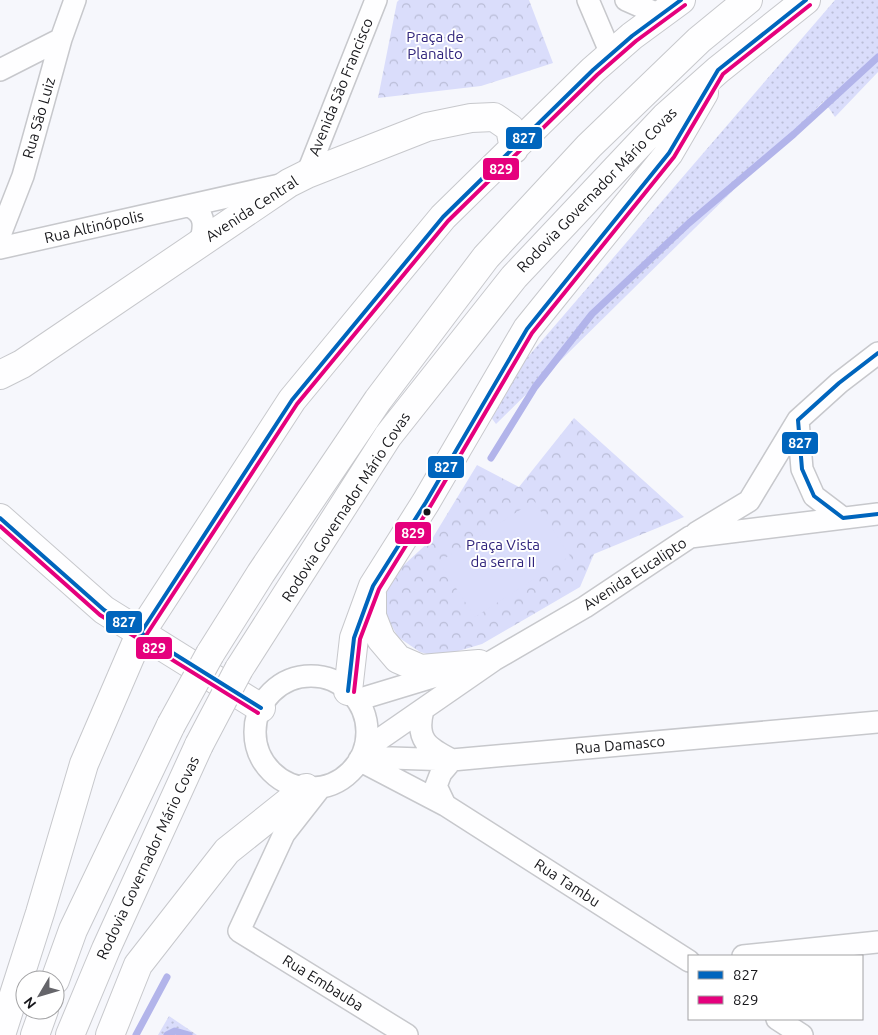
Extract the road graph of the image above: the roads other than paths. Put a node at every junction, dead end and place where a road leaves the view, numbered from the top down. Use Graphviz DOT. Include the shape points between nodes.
graph roads {
  1 [pos="75,0"];
  2 [pos="376,0"];
  3 [pos="588,0"];
  4 [pos="626,0"];
  5 [pos="748,0"];
  6 [pos="806,0"];
  7 [pos="671,8"];
  8 [pos="61,39"];
  9 [pos="611,54"];
  10 [pos="0,70"];
  11 [pos="718,70"];
  12 [pos="514,149"];
  13 [pos="298,178"];
  14 [pos="188,206"];
  15 [pos="0,235"];
  16 [pos="199,244"];
  17 [pos="0,248"];
  18 [pos="878,353"];
  19 [pos="0,375"];
  20 [pos="798,420"];
  21 [pos="878,514"];
  22 [pos="843,518"];
  23 [pos="2,525"];
  24 [pos="690,537"];
  25 [pos="373,586"];
  26 [pos="140,634"];
  27 [pos="487,662"];
  28 [pos="352,695"];
  29 [pos="261,708"];
  30 [pos="423,710"];
  31 [pos="878,722"];
  32 [pos="361,756"];
  33 [pos="452,760"];
  34 [pos="313,788"];
  35 [pos="445,805"];
  36 [pos="878,942"];
  37 [pos="757,955"];
  38 [pos="688,959"];
  39 [pos="59,970"];
  40 [pos="779,1020"];
  41 [pos="5,1023"];
  42 [pos="70,1035"];
  43 [pos="110,1035"];
  44 [pos="407,1035"];
  45 [pos="802,1035"];
  1 -- 8 [label="street, Rua São Luiz"];
  2 -- 13 [label="street, Avenida São Francisco"];
  3 -- 9 [label="street"];
  4 -- 7 [label="street"];
  5 -- 39 [label="main road, Rodovia Governador Mário Covas, bridge" via="699,40 589,146 486,257 378,400 210,654 171,725 73,930"];
  6 -- 11 [label="main road, Rodovia Governador Mário Covas"];
  7 -- 9 [label="main road"];
  8 -- 10 [label="street"];
  8 -- 15 [label="street, Rua São Luiz" via="23,176"];
  9 -- 12 [label="main road"];
  11 -- 25 [label="main road" via="669,153 528,329"];
  11 -- 42 [label="main road, Rodovia Governador Mário Covas, bridge" via="665,118 514,277 388,436 240,669 199,745"];
  12 -- 13 [label="main road, Avenida Central" via="510,128 494,117 471,118 427,127"];
  12 -- 26 [label="main road" via="443,218 292,400"];
  13 -- 14 [label="street, Rua Altinópolis"];
  13 -- 16 [label="main road, Avenida Central"];
  14 -- 16 [label="street" via="195,208 202,218 204,231"];
  14 -- 17 [label="street, Rua Altinópolis"];
  16 -- 19 [label="main road, Avenida Central" via="22,364"];
  18 -- 20 [label="street"];
  20 -- 22 [label="street" via="802,468 814,496"];
  20 -- 24 [label="street" via="749,500"];
  21 -- 22 [label="street, Avenida Eucalipto"];
  22 -- 24 [label="street, Avenida Eucalipto"];
  23 -- 26 [label="main road" via="104,610"];
  24 -- 27 [label="street, Avenida Eucalipto" via="585,607"];
  25 -- 27 [label="main road" via="372,616 381,640 398,659 421,669"];
  25 -- 28 [label="main road" via="354,638"];
  26 -- 29 [label="main road"];
  26 -- 41 [label="main road" via="84,764"];
  27 -- 28 [label="street, Avenida Eucalipto"];
  27 -- 30 [label="street, Avenida Eucalipto"];
  28 -- 29 [label="street" via="329,680 302,677 278,687"];
  28 -- 32 [label="street" via="365,717 367,731"];
  29 -- 34 [label="street" via="255,734 262,760 281,779 293,785"];
  30 -- 32 [label="street, Avenida Eucalipto"];
  30 -- 33 [label="street" via="419,724 422,738 433,750"];
  31 -- 33 [label="street, Rua Damasco"];
  32 -- 33 [label="street, Rua Damasco"];
  32 -- 34 [label="street" via="344,778"];
  32 -- 35 [label="street, Rua Tambu"];
  33 -- 35 [label="street" via="441,772 436,786"];
  34 -- 43 [label="main road" via="227,852 138,965"];
  34 -- 44 [label="street, Rua Embauba" via="284,834 239,931"];
  35 -- 38 [label="street, Rua Tambu"];
  36 -- 37 [label="street"];
  40 -- 45 [label="street"];
}
